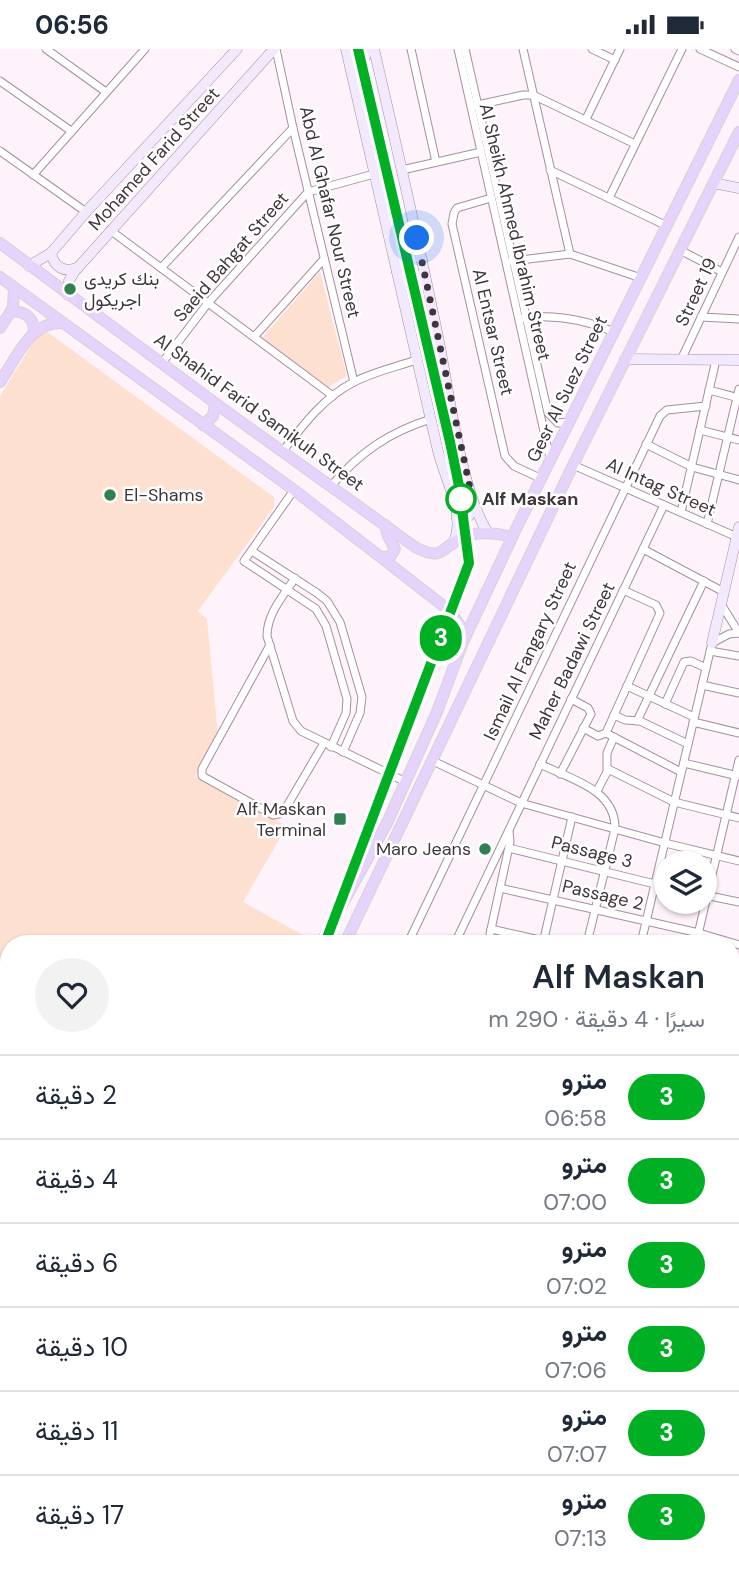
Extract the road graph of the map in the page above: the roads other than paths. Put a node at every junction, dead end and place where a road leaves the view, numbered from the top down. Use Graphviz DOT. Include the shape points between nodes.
graph roads {
  1 [pos="46,49"];
  2 [pos="67,49"];
  3 [pos="145,49"];
  4 [pos="237,49"];
  5 [pos="275,49"];
  6 [pos="346,49"];
  7 [pos="352,49"];
  8 [pos="368,49"];
  9 [pos="374,49"];
  10 [pos="411,49"];
  11 [pos="458,49"];
  12 [pos="465,49"];
  13 [pos="523,49"];
  14 [pos="592,49"];
  15 [pos="620,49"];
  16 [pos="682,49"];
  17 [pos="700,49"];
  18 [pos="59,58"];
  19 [pos="615,60"];
  20 [pos="739,67"];
  21 [pos="739,80"];
  22 [pos="0,81"];
  23 [pos="106,92"];
  24 [pos="533,95"];
  25 [pos="474,106"];
  26 [pos="586,119"];
  27 [pos="293,128"];
  28 [pos="71,131"];
  29 [pos="737,139"];
  30 [pos="635,144"];
  31 [pos="0,151"];
  32 [pos="481,152"];
  33 [pos="436,162"];
  34 [pos="402,170"];
  35 [pos="550,170"];
  36 [pos="33,174"];
  37 [pos="374,174"];
  38 [pos="713,183"];
  39 [pos="739,188"];
  40 [pos="308,192"];
  41 [pos="491,198"];
  42 [pos="608,198"];
  43 [pos="86,212"];
  44 [pos="667,226"];
  45 [pos="110,230"];
  46 [pos="739,237"];
  47 [pos="0,243"];
  48 [pos="680,250"];
  49 [pos="51,253"];
  50 [pos="570,254"];
  51 [pos="324,259"];
  52 [pos="512,261"];
  53 [pos="423,264"];
  54 [pos="29,266"];
  55 [pos="77,268"];
  56 [pos="161,268"];
  57 [pos="396,270"];
  58 [pos="722,272"];
  59 [pos="0,277"];
  60 [pos="641,278"];
  61 [pos="14,287"];
  62 [pos="68,295"];
  63 [pos="208,303"];
  64 [pos="11,311"];
  65 [pos="701,317"];
  66 [pos="522,318"];
  67 [pos="739,319"];
  68 [pos="62,323"];
  69 [pos="0,328"];
  70 [pos="34,332"];
  71 [pos="614,332"];
  72 [pos="254,337"];
  73 [pos="625,359"];
  74 [pos="416,360"];
  75 [pos="681,360"];
  76 [pos="716,360"];
  77 [pos="739,360"];
  78 [pos="162,363"];
  79 [pos="0,382"];
  80 [pos="354,382"];
  81 [pos="709,390"];
  82 [pos="738,395"];
  83 [pos="333,396"];
  84 [pos="215,403"];
  85 [pos="706,406"];
  86 [pos="234,417"];
  87 [pos="550,417"];
  88 [pos="430,419"];
  89 [pos="570,422"];
  90 [pos="542,423"];
  91 [pos="203,425"];
  92 [pos="700,430"];
  93 [pos="727,437"];
  94 [pos="223,438"];
  95 [pos="739,440"];
  96 [pos="646,443"];
  97 [pos="283,451"];
  98 [pos="551,462"];
  99 [pos="573,465"];
  100 [pos="692,467"];
  101 [pos="718,475"];
  102 [pos="542,479"];
  103 [pos="739,480"];
  104 [pos="331,486"];
  105 [pos="470,488"];
  106 [pos="625,488"];
  107 [pos="294,491"];
  108 [pos="664,505"];
  109 [pos="681,512"];
  110 [pos="457,519"];
  111 [pos="707,524"];
  112 [pos="385,525"];
  113 [pos="738,532"];
  114 [pos="488,533"];
  115 [pos="512,537"];
  116 [pos="453,544"];
  117 [pos="643,548"];
  118 [pos="252,551"];
  119 [pos="382,557"];
  120 [pos="734,566"];
  121 [pos="295,579"];
  122 [pos="704,581"];
  123 [pos="288,589"];
  124 [pos="623,590"];
  125 [pos="724,591"];
  126 [pos="721,604"];
  127 [pos="739,633"];
  128 [pos="463,642"];
  129 [pos="270,645"];
  130 [pos="711,647"];
  131 [pos="739,656"];
  132 [pos="706,668"];
  133 [pos="702,685"];
  134 [pos="627,686"];
  135 [pos="739,693"];
  136 [pos="649,696"];
  137 [pos="571,699"];
  138 [pos="665,704"];
  139 [pos="614,715"];
  140 [pos="694,720"];
  141 [pos="637,721"];
  142 [pos="583,728"];
  143 [pos="606,733"];
  144 [pos="739,733"];
  145 [pos="614,737"];
  146 [pos="688,744"];
  147 [pos="327,745"];
  148 [pos="343,753"];
  149 [pos="739,760"];
  150 [pos="433,761"];
  151 [pos="684,763"];
  152 [pos="540,764"];
  153 [pos="608,769"];
  154 [pos="681,772"];
  155 [pos="560,774"];
  156 [pos="737,776"];
  157 [pos="406,782"];
  158 [pos="483,785"];
  159 [pos="597,791"];
  160 [pos="674,802"];
  161 [pos="522,803"];
  162 [pos="726,815"];
  163 [pos="572,817"];
  164 [pos="739,818"];
  165 [pos="615,829"];
  166 [pos="509,830"];
  167 [pos="665,843"];
  168 [pos="509,848"];
  169 [pos="663,851"];
  170 [pos="697,851"];
  171 [pos="717,856"];
  172 [pos="562,861"];
  173 [pos="739,861"];
  174 [pos="605,871"];
  175 [pos="654,884"];
  176 [pos="500,888"];
  177 [pos="654,888"];
  178 [pos="717,897"];
  179 [pos="553,900"];
  180 [pos="739,902"];
  181 [pos="595,910"];
  182 [pos="702,914"];
  183 [pos="646,921"];
  184 [pos="491,929"];
  185 [pos="699,933"];
  186 [pos="325,935"];
  187 [pos="349,935"];
  188 [pos="412,935"];
  189 [pos="459,935"];
  190 [pos="490,935"];
  191 [pos="515,935"];
  192 [pos="545,935"];
  193 [pos="589,935"];
  194 [pos="643,935"];
  195 [pos="706,935"];
  1 -- 18 [label="street"];
  2 -- 18 [label="street"];
  3 -- 23 [label="street"];
  4 -- 43 [label="street, Mohamed Farid Street"];
  5 -- 27 [label="street, Abd Al Ghafar Nour Street"];
  5 -- 45 [label="street, Mohamed Farid Street"];
  6 -- 37 [label="street"];
  7 -- 8 [label="street" via="362,58"];
  9 -- 34 [label="street"];
  10 -- 33 [label="street"];
  11 -- 25 [label="street, Al Sheikh Ahmed Ibrahim Street"];
  12 -- 25 [label="street, Al Sheikh Ahmed Ibrahim Street"];
  13 -- 24 [label="street"];
  14 -- 19 [label="street"];
  15 -- 19 [label="street"];
  16 -- 30 [label="street"];
  17 -- 20 [label="street"];
  18 -- 23 [label="street"];
  19 -- 26 [label="street"];
  21 -- 44 [label="main road, Gesr Al Suez Street"];
  22 -- 28 [label="street"];
  23 -- 28 [label="street"];
  24 -- 25 [label="street"];
  24 -- 26 [label="street"];
  24 -- 35 [label="street"];
  25 -- 32 [label="street, Al Sheikh Ahmed Ibrahim Street"];
  25 -- 52 [label="street, Al Sheikh Ahmed Ibrahim Street"];
  26 -- 30 [label="street"];
  27 -- 40 [label="street, Abd Al Ghafar Nour Street"];
  27 -- 56 [label="street"];
  28 -- 36 [label="street"];
  29 -- 38 [label="main road"];
  30 -- 42 [label="street"];
  31 -- 36 [label="street"];
  32 -- 33 [label="street"];
  32 -- 41 [label="street, Al Sheikh Ahmed Ibrahim Street"];
  33 -- 34 [label="street"];
  34 -- 53 [label="street"];
  35 -- 42 [label="street"];
  35 -- 50 [label="street"];
  36 -- 43 [label="street"];
  37 -- 40 [label="street, Saeid Bahgat Street"];
  37 -- 57 [label="street"];
  38 -- 39 [label="street"];
  38 -- 48 [label="main road"];
  40 -- 51 [label="street, Abd Al Ghafar Nour Street"];
  40 -- 63 [label="street, Saeid Bahgat Street"];
  41 -- 66 [label="street, Al Sheikh Ahmed Ibrahim Street"];
  41 -- 102 [label="street, Al Entsar Street" via="457,208 452,224 505,456 514,466"];
  42 -- 44 [label="street"];
  43 -- 49 [label="street, Mohamed Farid Street"];
  44 -- 60 [label="main road, Gesr Al Suez Street"];
  45 -- 55 [label="street, Mohamed Farid Street"];
  45 -- 56 [label="street"];
  46 -- 58 [label="street, Street 19"];
  47 -- 54 [label="main road, Al Shahid Farid Samikuh Street"];
  48 -- 58 [label="street"];
  48 -- 73 [label="main road"];
  49 -- 54 [label="street, Mohamed Farid Street"];
  49 -- 55 [label="street" via="61,269"];
  50 -- 52 [label="street"];
  50 -- 60 [label="street"];
  51 -- 72 [label="street"];
  51 -- 80 [label="street, Abd Al Ghafar Nour Street"];
  52 -- 66 [label="street, Al Sheikh Ahmed Ibrahim Street"];
  53 -- 57 [label="street" via="406,247"];
  53 -- 57 [label="street" via="416,289"];
  53 -- 105 [label="street"];
  54 -- 62 [label="main road, Al Shahid Farid Samikuh Street"];
  55 -- 62 [label="street, Mohamed Farid Street"];
  56 -- 63 [label="street"];
  57 -- 74 [label="street"];
  58 -- 65 [label="street, Street 19"];
  59 -- 61 [label="main road"];
  60 -- 71 [label="main road, Gesr Al Suez Street"];
  61 -- 64 [label="main road"];
  61 -- 68 [label="main road"];
  62 -- 78 [label="main road, Al Shahid Farid Samikuh Street"];
  63 -- 72 [label="street"];
  63 -- 78 [label="street, Saeid Bahgat Street"];
  64 -- 69 [label="main road"];
  64 -- 70 [label="main road" via="28,315"];
  65 -- 67 [label="street"];
  65 -- 75 [label="street, Street 19"];
  66 -- 71 [label="street" via="572,318"];
  66 -- 87 [label="street, Al Sheikh Ahmed Ibrahim Street"];
  66 -- 90 [label="street, Al Sheikh Ahmed Ibrahim Street"];
  68 -- 70 [label="main road" via="47,324"];
  68 -- 91 [label="main road"];
  70 -- 79 [label="main road"];
  71 -- 89 [label="main road, Gesr Al Suez Street"];
  72 -- 83 [label="street"];
  73 -- 75 [label="street"];
  73 -- 99 [label="main road"];
  74 -- 80 [label="street"];
  74 -- 88 [label="street"];
  75 -- 76 [label="street"];
  76 -- 77 [label="street"];
  76 -- 81 [label="street"];
  78 -- 84 [label="main road, Al Shahid Farid Samikuh Street"];
  80 -- 83 [label="street"];
  81 -- 82 [label="street"];
  81 -- 85 [label="street"];
  82 -- 93 [label="street"];
  83 -- 97 [label="street" via="306,420"];
  84 -- 86 [label="main road, Al Shahid Farid Samikuh Street"];
  84 -- 91 [label="main road" via="213,417"];
  85 -- 92 [label="street"];
  85 -- 96 [label="street, Ismail Al Fangary Street" via="664,411"];
  86 -- 94 [label="main road" via="225,426"];
  86 -- 97 [label="main road, Al Shahid Farid Samikuh Street"];
  87 -- 89 [label="street" via="558,423"];
  87 -- 90 [label="street"];
  88 -- 104 [label="street" via="366,450"];
  88 -- 110 [label="street"];
  89 -- 98 [label="main road, Gesr Al Suez Street"];
  90 -- 98 [label="street, Al Sheikh Ahmed Ibrahim Street"];
  91 -- 94 [label="main road"];
  92 -- 93 [label="street"];
  92 -- 100 [label="street"];
  93 -- 95 [label="street"];
  93 -- 101 [label="street"];
  94 -- 107 [label="main road"];
  96 -- 100 [label="street"];
  96 -- 106 [label="street, Ismail Al Fangary Street"];
  97 -- 104 [label="main road, Al Shahid Farid Samikuh Street"];
  98 -- 102 [label="main road, Gesr Al Suez Street"];
  99 -- 106 [label="street, Al Intag Street"];
  99 -- 150 [label="main road"];
  100 -- 101 [label="street"];
  100 -- 109 [label="street"];
  101 -- 103 [label="street"];
  101 -- 111 [label="street"];
  102 -- 115 [label="main road, Gesr Al Suez Street"];
  104 -- 112 [label="main road, Al Shahid Farid Samikuh Street"];
  105 -- 110 [label="street" via="469,516"];
  105 -- 114 [label="street"];
  106 -- 108 [label="street, Al Intag Street"];
  106 -- 158 [label="street, Ismail Al Fangary Street"];
  107 -- 118 [label="street"];
  107 -- 119 [label="main road"];
  108 -- 109 [label="street, Al Intag Street"];
  108 -- 117 [label="street, Maher Badawi Street"];
  109 -- 111 [label="street, Al Intag Street"];
  110 -- 116 [label="street"];
  111 -- 113 [label="street, Al Intag Street"];
  112 -- 116 [label="main road, Al Shahid Farid Samikuh Street" via="430,553 443,552"];
  112 -- 119 [label="main road" via="395,549 390,558"];
  113 -- 120 [label="street"];
  114 -- 115 [label="main road, Al Shahid Farid Samikuh Street"];
  114 -- 116 [label="main road, Al Shahid Farid Samikuh Street" via="463,537"];
  115 -- 128 [label="main road, Gesr Al Suez Street"];
  117 -- 122 [label="street"];
  117 -- 124 [label="street, Maher Badawi Street"];
  118 -- 121 [label="street"];
  118 -- 123 [label="street" via="244,561"];
  119 -- 128 [label="main road" via="450,611 461,627"];
  120 -- 125 [label="street"];
  121 -- 123 [label="street"];
  121 -- 148 [label="street" via="334,610 360,689 360,713"];
  122 -- 125 [label="street"];
  122 -- 136 [label="street"];
  123 -- 129 [label="street" via="270,618"];
  123 -- 147 [label="street" via="322,617 345,692 346,713"];
  124 -- 134 [label="street" via="660,611"];
  124 -- 137 [label="street, Maher Badawi Street"];
  125 -- 126 [label="street"];
  126 -- 127 [label="street"];
  126 -- 130 [label="street"];
  127 -- 130 [label="street" via="729,634"];
  128 -- 157 [label="main road, Gesr Al Suez Street"];
  129 -- 147 [label="street" via="293,721 301,731"];
  129 -- 147 [label="street" via="202,776 273,815 279,814"];
  130 -- 131 [label="street"];
  130 -- 132 [label="street"];
  132 -- 133 [label="street"];
  132 -- 138 [label="street" via="691,661 684,663"];
  133 -- 135 [label="street"];
  133 -- 140 [label="street"];
  134 -- 136 [label="street"];
  134 -- 139 [label="street"];
  136 -- 138 [label="street"];
  136 -- 141 [label="street"];
  137 -- 142 [label="street" via="590,711"];
  137 -- 152 [label="street, Maher Badawi Street"];
  138 -- 140 [label="street"];
  139 -- 141 [label="street"];
  139 -- 143 [label="street"];
  140 -- 144 [label="street"];
  140 -- 146 [label="street"];
  141 -- 146 [label="street"];
  142 -- 143 [label="street" via="598,736"];
  142 -- 155 [label="street"];
  143 -- 145 [label="street"];
  145 -- 153 [label="street" via="607,753"];
  145 -- 154 [label="street"];
  146 -- 151 [label="street"];
  147 -- 148 [label="street"];
  148 -- 157 [label="street"];
  149 -- 156 [label="street"];
  150 -- 158 [label="street"];
  150 -- 187 [label="main road"];
  151 -- 154 [label="street"];
  151 -- 156 [label="street"];
  152 -- 155 [label="street"];
  152 -- 161 [label="street, Maher Badawi Street"];
  153 -- 159 [label="street"];
  153 -- 160 [label="street"];
  154 -- 160 [label="street"];
  155 -- 159 [label="street"];
  156 -- 162 [label="street"];
  157 -- 186 [label="main road, Gesr Al Suez Street"];
  158 -- 161 [label="street"];
  158 -- 188 [label="street, Ismail Al Fangary Street"];
  159 -- 165 [label="street" via="612,810"];
  160 -- 162 [label="street"];
  160 -- 167 [label="street"];
  161 -- 163 [label="street"];
  161 -- 166 [label="street, Maher Badawi Street"];
  162 -- 164 [label="street"];
  162 -- 171 [label="street"];
  163 -- 165 [label="street"];
  163 -- 172 [label="street"];
  165 -- 167 [label="street"];
  165 -- 174 [label="street"];
  166 -- 168 [label="street, Maher Badawi Street"];
  166 -- 189 [label="street, Maher Badawi Street"];
  167 -- 169 [label="street"];
  167 -- 170 [label="street"];
  168 -- 172 [label="street, Passage 3"];
  168 -- 176 [label="street, Maher Badawi Street"];
  171 -- 173 [label="street"];
  172 -- 174 [label="street, Passage 3"];
  172 -- 179 [label="street"];
  174 -- 175 [label="street, Passage 3"];
  174 -- 181 [label="street"];
  176 -- 179 [label="street, Passage 2"];
  176 -- 184 [label="street, Maher Badawi Street"];
  177 -- 183 [label="street"];
  178 -- 180 [label="street"];
  179 -- 181 [label="street, Passage 2"];
  179 -- 192 [label="street"];
  181 -- 183 [label="street, Passage 2"];
  181 -- 193 [label="street"];
  182 -- 185 [label="street"];
  183 -- 185 [label="street, Passage 2"];
  183 -- 194 [label="street"];
  184 -- 190 [label="street, Maher Badawi Street"];
  184 -- 191 [label="street"];
  185 -- 195 [label="street, Passage 2"];
}
